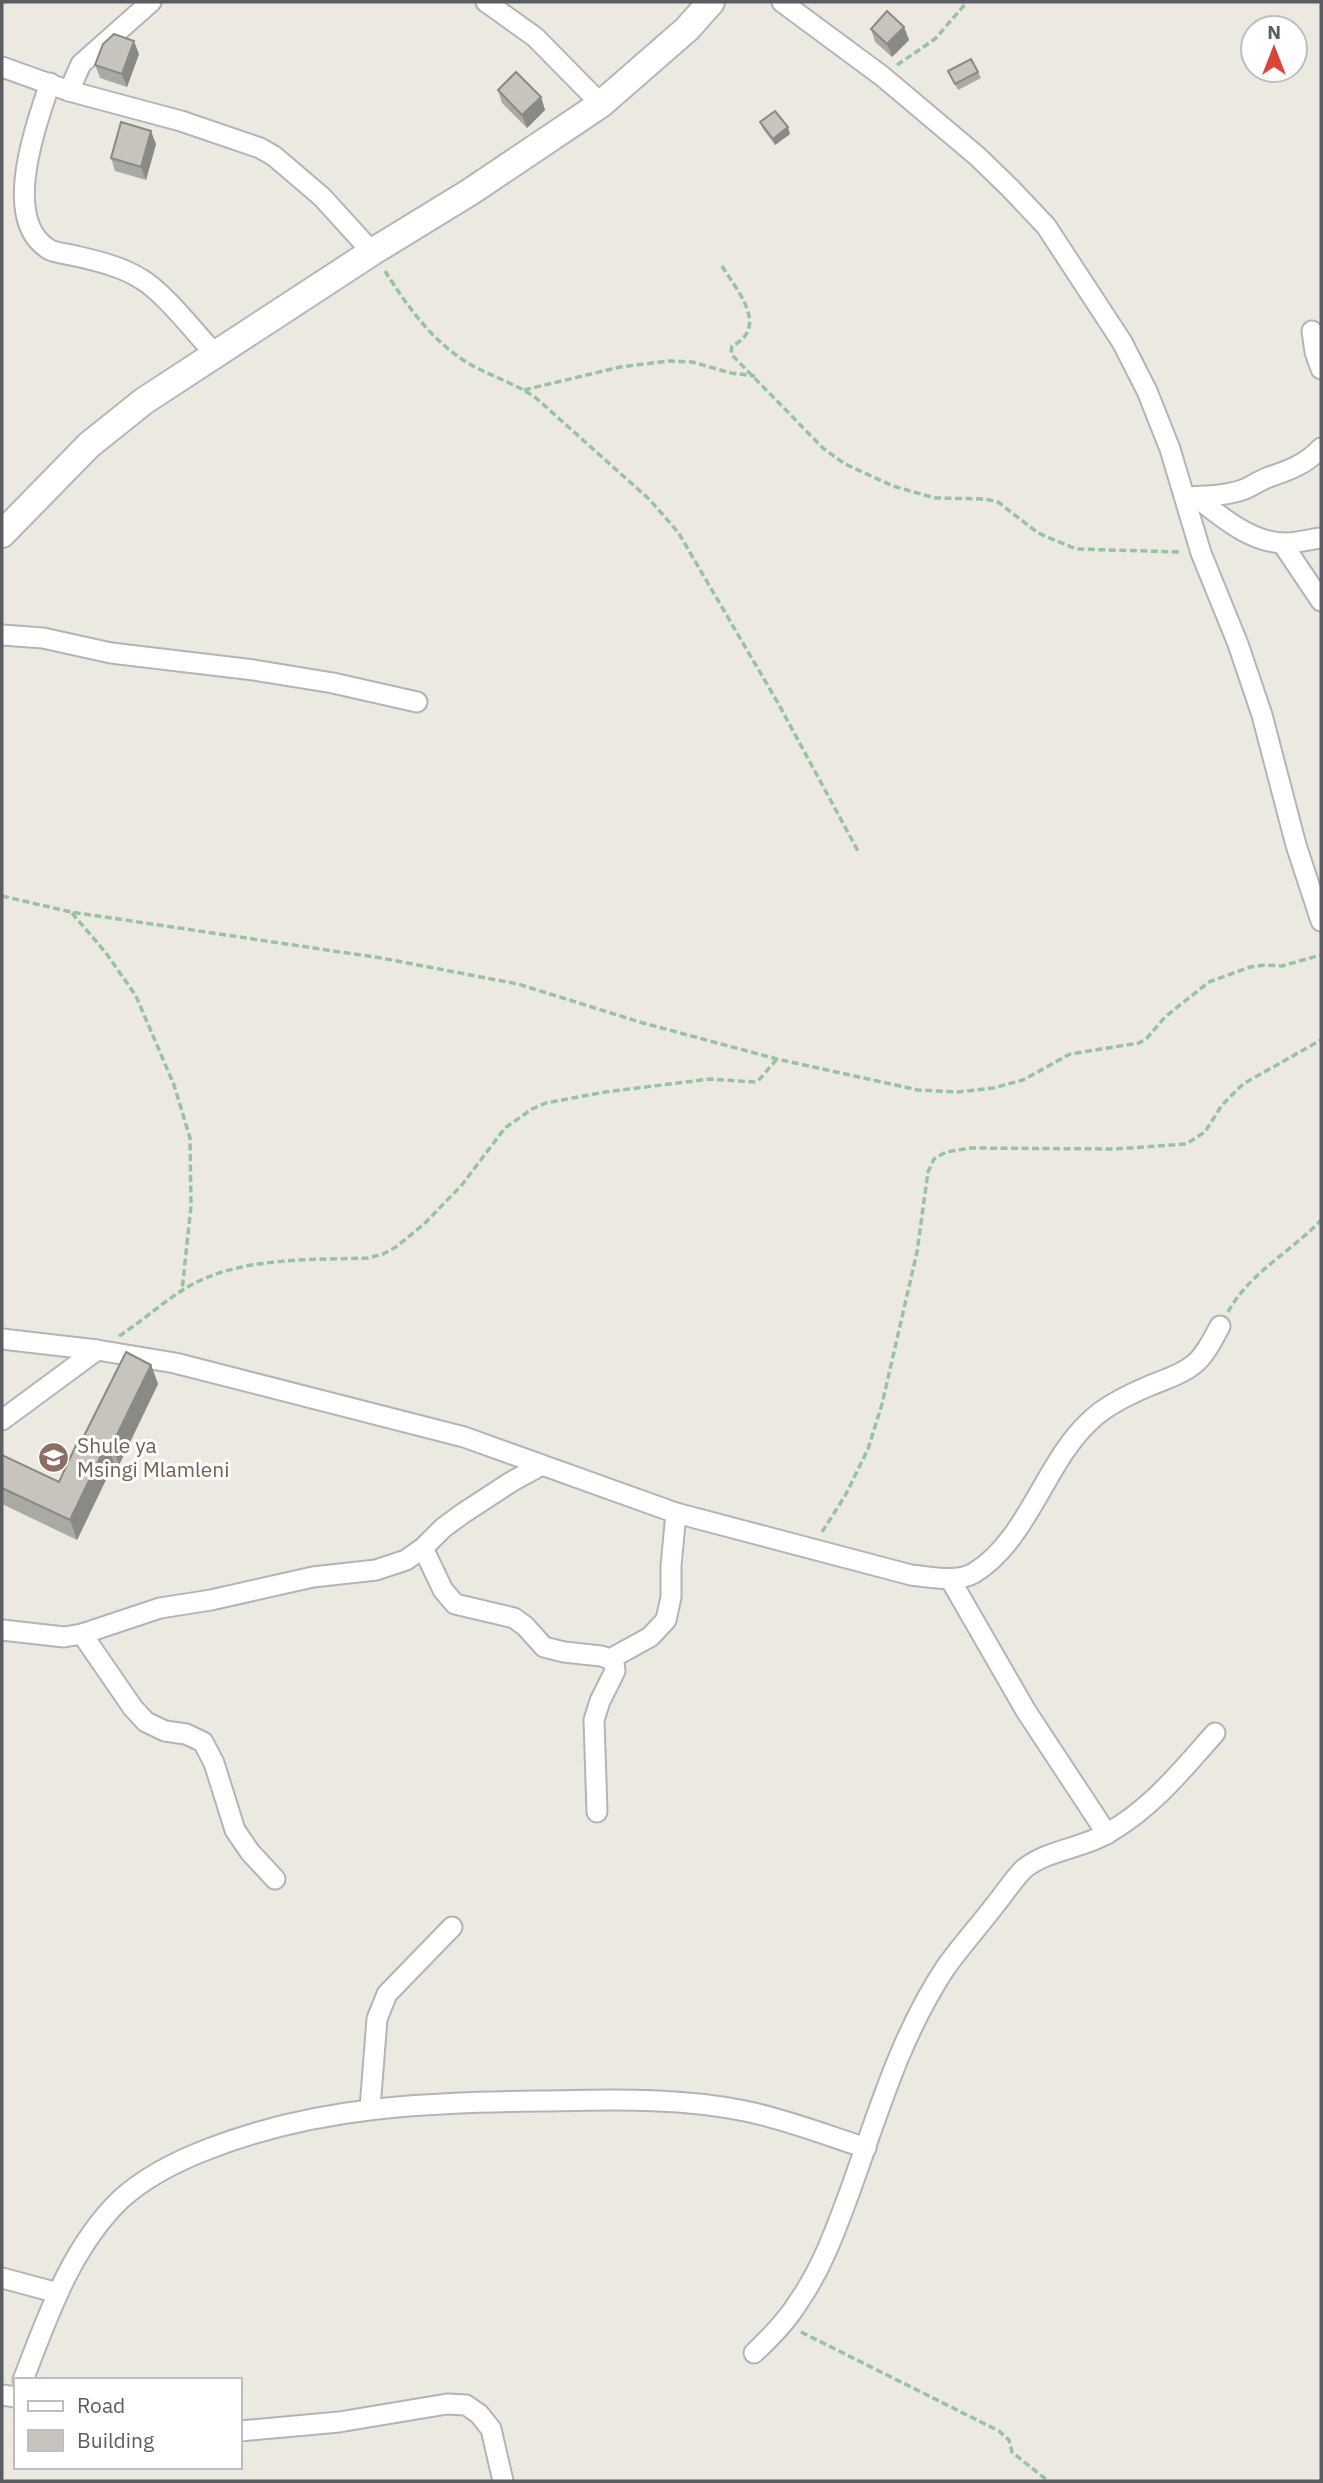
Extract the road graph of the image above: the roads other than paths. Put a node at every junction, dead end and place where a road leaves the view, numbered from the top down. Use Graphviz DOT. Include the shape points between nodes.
graph roads {
  1 [pos="150,2"];
  2 [pos="486,2"];
  3 [pos="711,2"];
  4 [pos="782,2"];
  5 [pos="2,67"];
  6 [pos="50,83"];
  7 [pos="69,91"];
  8 [pos="601,104"];
  9 [pos="372,252"];
  10 [pos="1312,331"];
  11 [pos="216,355"];
  12 [pos="1321,369"];
  13 [pos="1321,448"];
  14 [pos="1191,497"];
  15 [pos="2,534"];
  16 [pos="1321,538"];
  17 [pos="1282,543"];
  18 [pos="1321,601"];
  19 [pos="2,635"];
  20 [pos="417,702"];
  21 [pos="1321,921"];
  22 [pos="1220,1326"];
  23 [pos="2,1339"];
  24 [pos="97,1350"];
  25 [pos="2,1420"];
  26 [pos="542,1465"];
  27 [pos="676,1513"];
  28 [pos="423,1548"];
  29 [pos="950,1578"];
  30 [pos="2,1630"];
  31 [pos="82,1634"];
  32 [pos="610,1659"];
  33 [pos="1215,1732"];
  34 [pos="597,1812"];
  35 [pos="1107,1834"];
  36 [pos="275,1879"];
  37 [pos="452,1927"];
  38 [pos="370,2108"];
  39 [pos="866,2148"];
  40 [pos="2,2278"];
  41 [pos="58,2293"];
  42 [pos="754,2353"];
  43 [pos="24,2378"];
  44 [pos="242,2431"];
  45 [pos="503,2481"];
  1 -- 7 [label="street" via="81,64"];
  2 -- 8 [label="street" via="535,37"];
  3 -- 8 [label="main road"];
  4 -- 14 [label="street" via="882,76 977,156 1046,226 1122,342"];
  5 -- 6 [label="street"];
  6 -- 7 [label="street"];
  6 -- 11 [label="street" via="21,183 20,202 28,229 50,250 142,279"];
  7 -- 9 [label="street" via="260,148 322,197"];
  8 -- 9 [label="main road"];
  9 -- 11 [label="main road"];
  10 -- 12 [label="street"];
  11 -- 15 [label="main road" via="144,401 89,445"];
  13 -- 14 [label="street" via="1306,462 1247,488"];
  14 -- 17 [label="street" via="1235,526"];
  14 -- 21 [label="street" via="1201,553 1262,715"];
  16 -- 17 [label="street"];
  17 -- 18 [label="street"];
  19 -- 20 [label="street" via="254,670"];
  22 -- 29 [label="street" via="1194,1365 1092,1418 994,1558 971,1575"];
  23 -- 24 [label="street"];
  24 -- 25 [label="street"];
  24 -- 26 [label="street" via="175,1363 464,1437"];
  26 -- 27 [label="street"];
  26 -- 28 [label="street" via="462,1514"];
  27 -- 29 [label="street" via="911,1575"];
  27 -- 32 [label="street" via="666,1620 650,1637"];
  28 -- 31 [label="street" via="376,1570 313,1577 160,1608"];
  28 -- 32 [label="street" via="455,1604 514,1618 551,1650"];
  29 -- 35 [label="street" via="1026,1711"];
  30 -- 31 [label="street" via="51,1636"];
  31 -- 36 [label="street" via="146,1722 203,1742 235,1830"];
  32 -- 34 [label="street" via="615,1671 594,1720"];
  33 -- 35 [label="street" via="1175,1780"];
  35 -- 39 [label="street" via="1044,1855 1023,1870 947,1966 915,2019"];
  37 -- 38 [label="street" via="387,1994 377,2019"];
  38 -- 39 [label="street" via="645,2099 745,2111"];
  38 -- 41 [label="street" via="286,2123 172,2163 121,2199 86,2239"];
  39 -- 42 [label="street" via="819,2268 783,2323"];
  40 -- 41 [label="street"];
  41 -- 43 [label="street"];
  44 -- 45 [label="street" via="466,2405 491,2429"];
}
